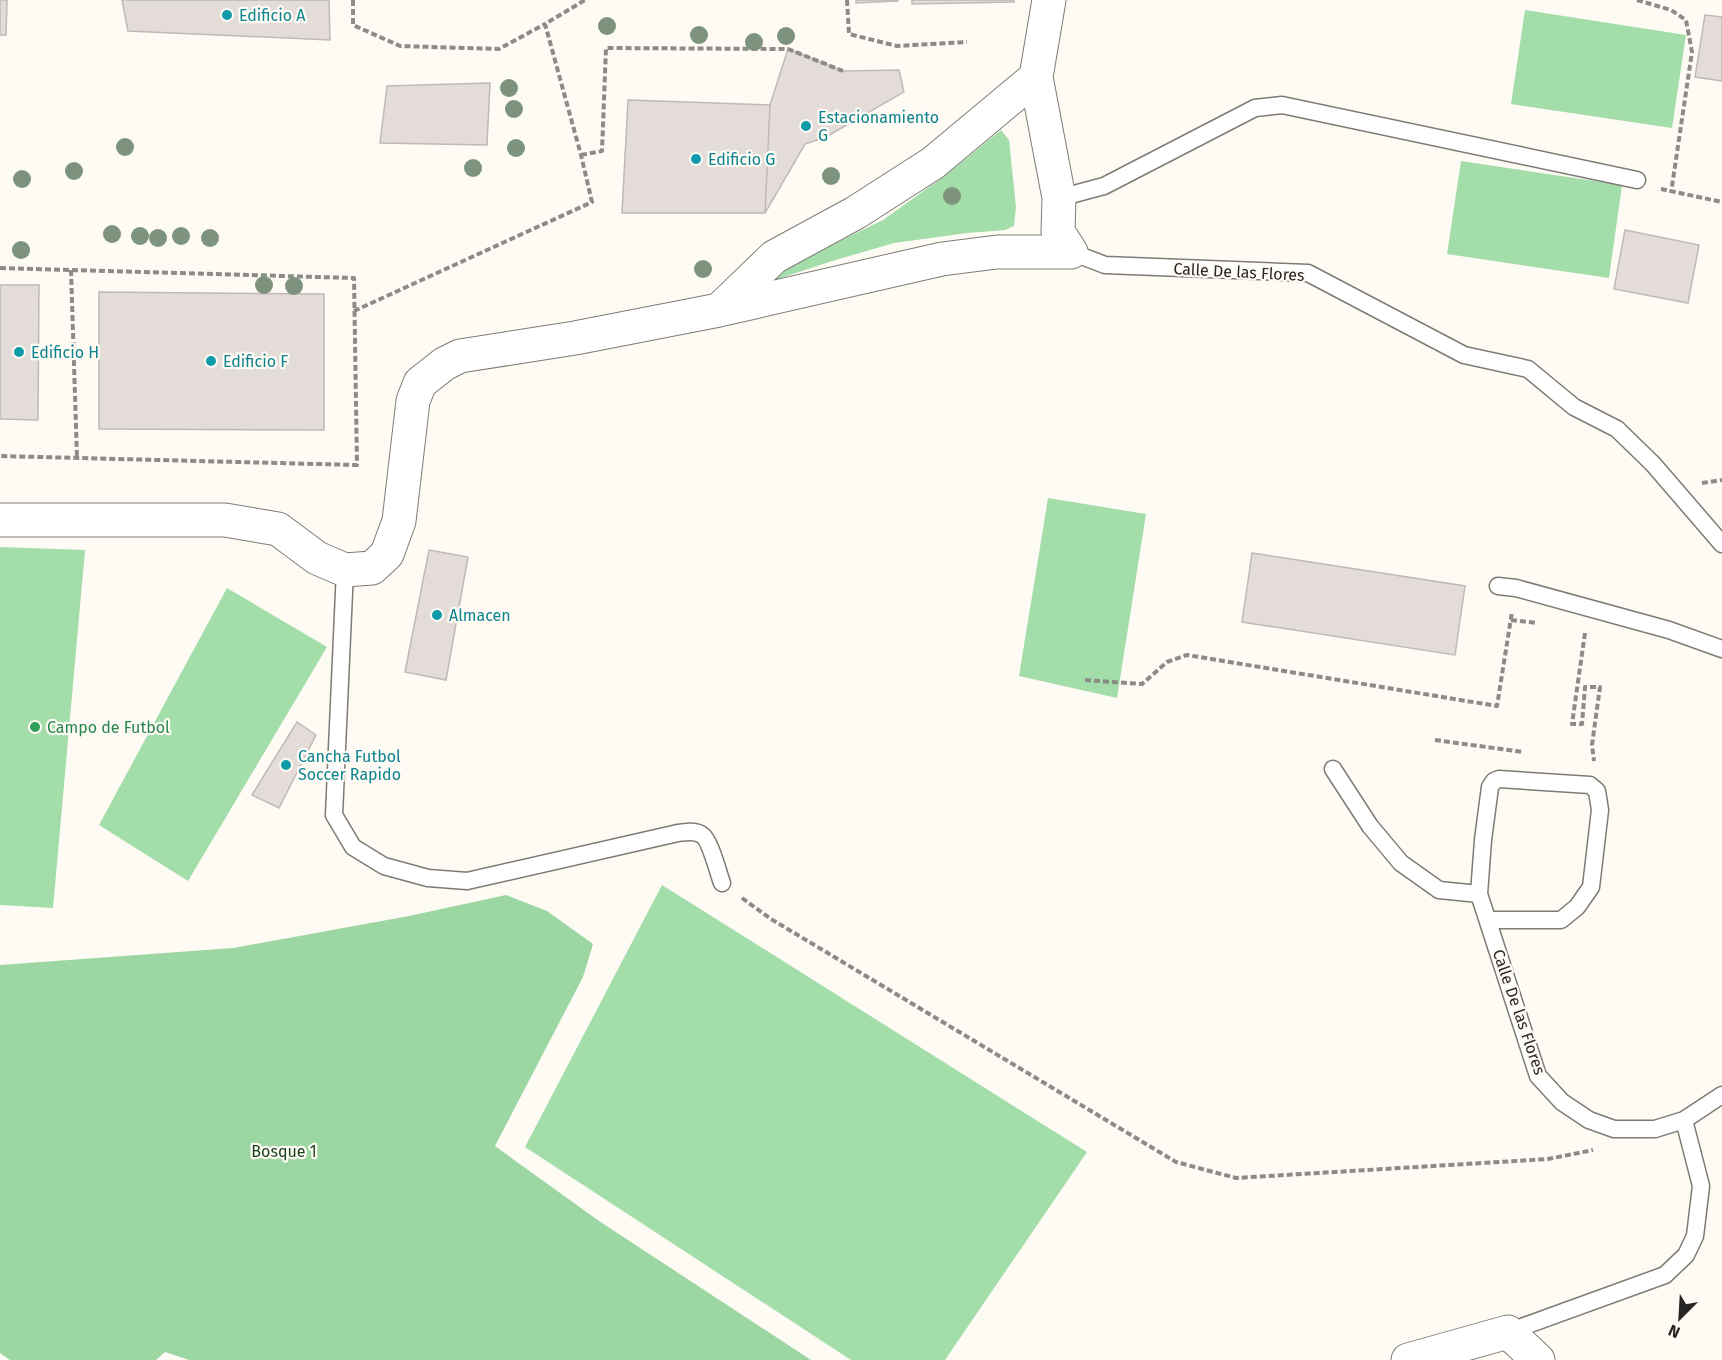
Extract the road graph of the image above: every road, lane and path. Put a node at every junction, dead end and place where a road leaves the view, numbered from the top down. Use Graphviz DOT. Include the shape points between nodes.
graph roads {
  1 [pos="353,0"];
  2 [pos="585,0"];
  3 [pos="847,0"];
  4 [pos="1049,0"];
  5 [pos="1637,0"];
  6 [pos="546,24"];
  7 [pos="967,42"];
  8 [pos="843,71"];
  9 [pos="1036,77"];
  10 [pos="581,156"];
  11 [pos="1638,180"];
  12 [pos="1671,193"];
  13 [pos="1059,198"];
  14 [pos="1722,202"];
  15 [pos="1071,252"];
  16 [pos="0,268"];
  17 [pos="71,270"];
  18 [pos="719,310"];
  19 [pos="354,311"];
  20 [pos="0,456"];
  21 [pos="77,458"];
  22 [pos="0,520"];
  23 [pos="1722,544"];
  24 [pos="345,570"];
  25 [pos="1498,586"];
  26 [pos="1516,588"];
  27 [pos="1585,629"];
  28 [pos="1722,649"];
  29 [pos="1085,680"];
  30 [pos="1435,740"];
  31 [pos="1592,745"];
  32 [pos="1526,752"];
  33 [pos="1582,760"];
  34 [pos="1594,762"];
  35 [pos="1333,769"];
  36 [pos="722,883"];
  37 [pos="1479,894"];
  38 [pos="1488,920"];
  39 [pos="1722,1095"];
  40 [pos="1684,1120"];
  41 [pos="1614,1129"];
  42 [pos="1508,1332"];
  43 [pos="1408,1360"];
  44 [pos="1538,1360"];
  1 -- 6 [label="path" via="353,24 400,46 499,49"];
  2 -- 6 [label="path"];
  3 -- 7 [label="path" via="849,34 897,46"];
  4 -- 9 [label="street"];
  5 -- 12 [label="path" via="1671,10 1686,20 1692,52"];
  6 -- 10 [label="path"];
  8 -- 10 [label="path" via="788,50 606,48 602,151"];
  9 -- 13 [label="street"];
  9 -- 18 [label="street" via="933,163 855,213 774,257"];
  10 -- 19 [label="path" via="591,202"];
  11 -- 12 [label="path"];
  11 -- 13 [label="lane" via="1282,105 1255,108 1104,186"];
  12 -- 14 [label="path"];
  13 -- 15 [label="street" via="1058,232"];
  15 -- 18 [label="street" via="997,252 942,259"];
  15 -- 23 [label="lane, Calle De las Flores" via="1105,265 1308,273 1464,355 1528,369 1574,407 1617,429"];
  16 -- 17 [label="path"];
  17 -- 19 [label="path" via="354,278"];
  17 -- 21 [label="path"];
  18 -- 24 [label="street" via="460,356 444,364 420,383 412,401 399,521 387,554 372,568"];
  19 -- 21 [label="path" via="357,465"];
  20 -- 21 [label="path"];
  22 -- 24 [label="street" via="225,520 278,529 317,558"];
  24 -- 36 [label="lane" via="334,815 353,848 384,866 428,878 467,881 694,831 707,842"];
  25 -- 26 [label="lane"];
  26 -- 28 [label="lane" via="1669,630"];
  26 -- 29 [label="path" via="1497,706 1187,655 1167,662 1142,684"];
  27 -- 31 [label="path" via="1572,724 1582,724 1585,687 1600,687"];
  30 -- 32 [label="path"];
  33 -- 34 [label="path"];
  35 -- 37 [label="lane" via="1370,826 1401,863 1439,890"];
  36 -- 41 [label="path" via="771,920 1176,1162 1236,1178 1548,1159 1600,1148"];
  37 -- 38 [label="lane"];
  37 -- 38 [label="lane" via="1490,787 1494,781 1590,785 1597,791 1600,810 1591,887 1577,907 1561,920"];
  38 -- 41 [label="lane, Calle De las Flores" via="1538,1076 1562,1102 1589,1120"];
  39 -- 40 [label="lane, Calle De las Flores"];
  40 -- 41 [label="lane, Calle De las Flores" via="1655,1129"];
  40 -- 42 [label="lane" via="1701,1186 1695,1236 1686,1256 1665,1275"];
  42 -- 43 [label="street"];
  42 -- 44 [label="street"];
}
